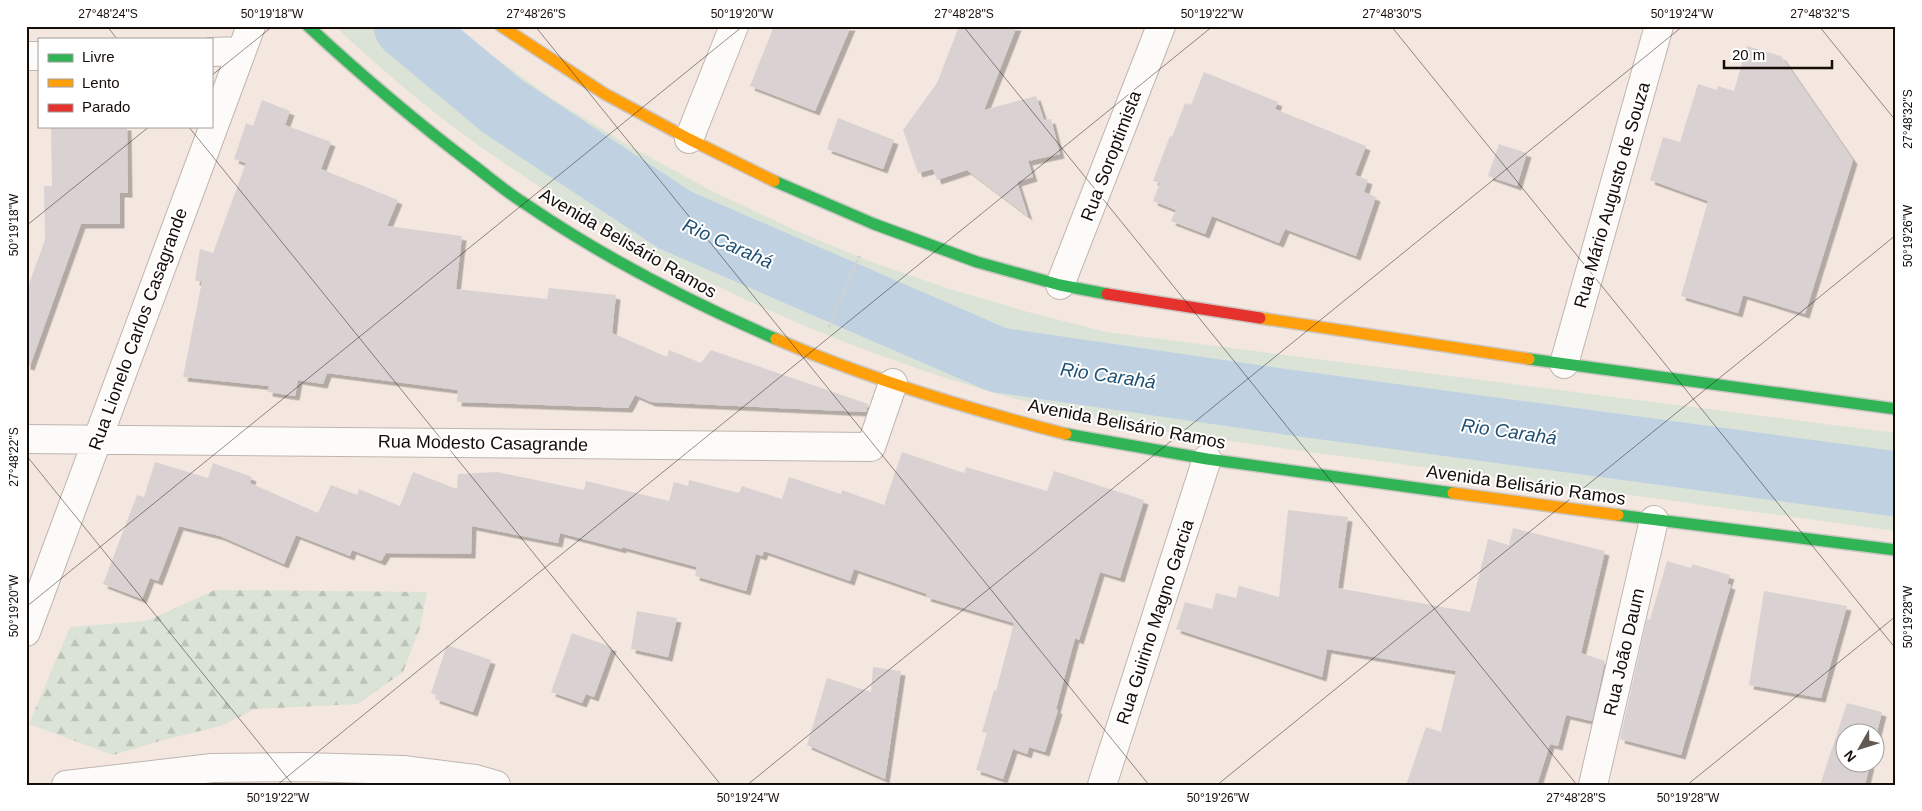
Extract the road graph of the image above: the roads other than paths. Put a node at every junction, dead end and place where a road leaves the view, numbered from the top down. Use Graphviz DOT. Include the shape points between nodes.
graph roads {
  1 [pos="251,26"];
  2 [pos="308,26"];
  3 [pos="501,26"];
  4 [pos="734,26"];
  5 [pos="1162,26"];
  6 [pos="1659,26"];
  7 [pos="242,51"];
  8 [pos="212,52"];
  9 [pos="689,139"];
  10 [pos="1060,285"];
  11 [pos="1564,364"];
  12 [pos="893,383"];
  13 [pos="1896,409"];
  14 [pos="26,438"];
  15 [pos="98,439"];
  16 [pos="1207,459"];
  17 [pos="1654,520"];
  18 [pos="1896,550"];
  19 [pos="26,632"];
  20 [pos="66,785"];
  21 [pos="496,785"];
  22 [pos="1102,785"];
  23 [pos="1593,785"];
  1 -- 7 [label="street, Rua Lionelo Carlos Casagrande"];
  2 -- 12 [label="main road, Avenida Belisário Ramos" via="434,136 522,203 629,268 713,312 815,356"];
  3 -- 9 [label="main road" via="605,94"];
  4 -- 9 [label="street"];
  5 -- 10 [label="street, Rua Soroptimista"];
  6 -- 11 [label="street, Rua Mário Augusto de Souza"];
  7 -- 8 [label="street"];
  7 -- 15 [label="street, Rua Lionelo Carlos Casagrande"];
  9 -- 10 [label="main road" via="796,192 874,224 977,262"];
  10 -- 11 [label="main road" via="1126,298"];
  11 -- 13 [label="main road"];
  12 -- 15 [label="street, Rua Modesto Casagrande" via="871,447"];
  12 -- 16 [label="main road, Avenida Belisário Ramos" via="991,415 1081,438"];
  14 -- 15 [label="street, Rua Modesto Casagrande"];
  15 -- 19 [label="street, Rua Lionelo Carlos Casagrande"];
  16 -- 17 [label="main road, Avenida Belisário Ramos"];
  16 -- 22 [label="street, Rua Guirino Magno Garcia"];
  17 -- 18 [label="main road, Avenida Belisário Ramos"];
  17 -- 23 [label="street, Rua João Daum"];
  20 -- 21 [label="street" via="212,768 304,767 403,770 475,779"];
}
